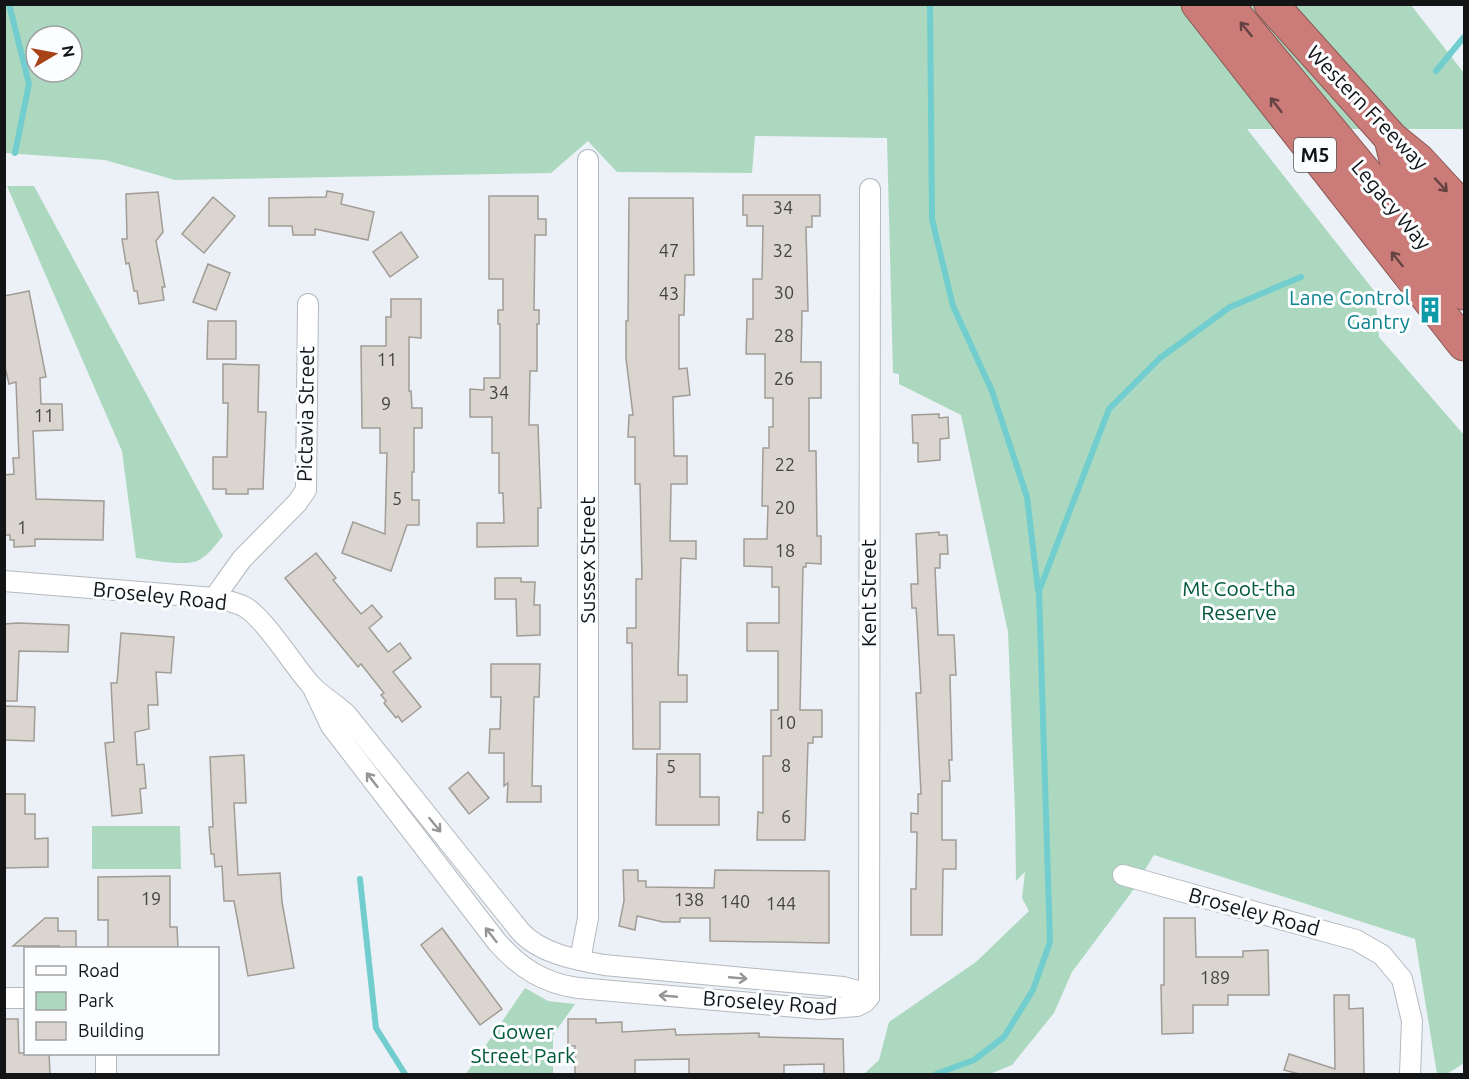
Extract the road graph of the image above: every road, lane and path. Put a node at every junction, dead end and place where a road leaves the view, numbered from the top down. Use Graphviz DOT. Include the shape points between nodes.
graph roads {
  1 [pos="1198,4"];
  2 [pos="1226,4"];
  3 [pos="1271,4"];
  4 [pos="1390,138"];
  5 [pos="588,160"];
  6 [pos="870,189"];
  7 [pos="1464,210"];
  8 [pos="1464,252"];
  9 [pos="1464,293"];
  10 [pos="308,303"];
  11 [pos="1464,344"];
  12 [pos="4,581"];
  13 [pos="214,598"];
  14 [pos="313,688"];
  15 [pos="1123,875"];
  16 [pos="580,960"];
  17 [pos="4,998"];
  18 [pos="24,998"];
  19 [pos="869,998"];
  20 [pos="106,1055"];
  21 [pos="106,1074"];
  22 [pos="1410,1074"];
  11 -- 1 [label="highway, M5, one-way"];
  9 -- 2 [label="highway, Legacy Way / M5, one-way"];
  3 -- 4 [label="highway, Western Freeway"];
  4 -- 7 [label="highway, Western Freeway, one-way" via="1418,160"];
  4 -- 8 [label="highway, Legacy Way" via="1399,172"];
  5 -- 16 [label="street, Sussex Street" via="588,918"];
  6 -- 19 [label="street, Kent Street"];
  10 -- 13 [label="street, Pictavia Street" via="306,490 239,564"];
  12 -- 13 [label="street, Broseley Road"];
  13 -- 14 [label="street, Broseley Road" via="237,603 251,612"];
  14 -- 16 [label="street, Broseley Road, one-way" via="346,715 525,937"];
  19 -- 14 [label="street, Broseley Road, one-way" via="863,1004 849,1007 810,1008 578,987 533,975 497,942 345,745"];
  15 -- 22 [label="street, Broseley Road" via="1356,940 1382,955 1402,979 1412,1021"];
  16 -- 19 [label="street, Broseley Road, one-way" via="614,967 843,987"];
  17 -- 18 [label="street"];
  20 -- 21 [label="street"];
}
